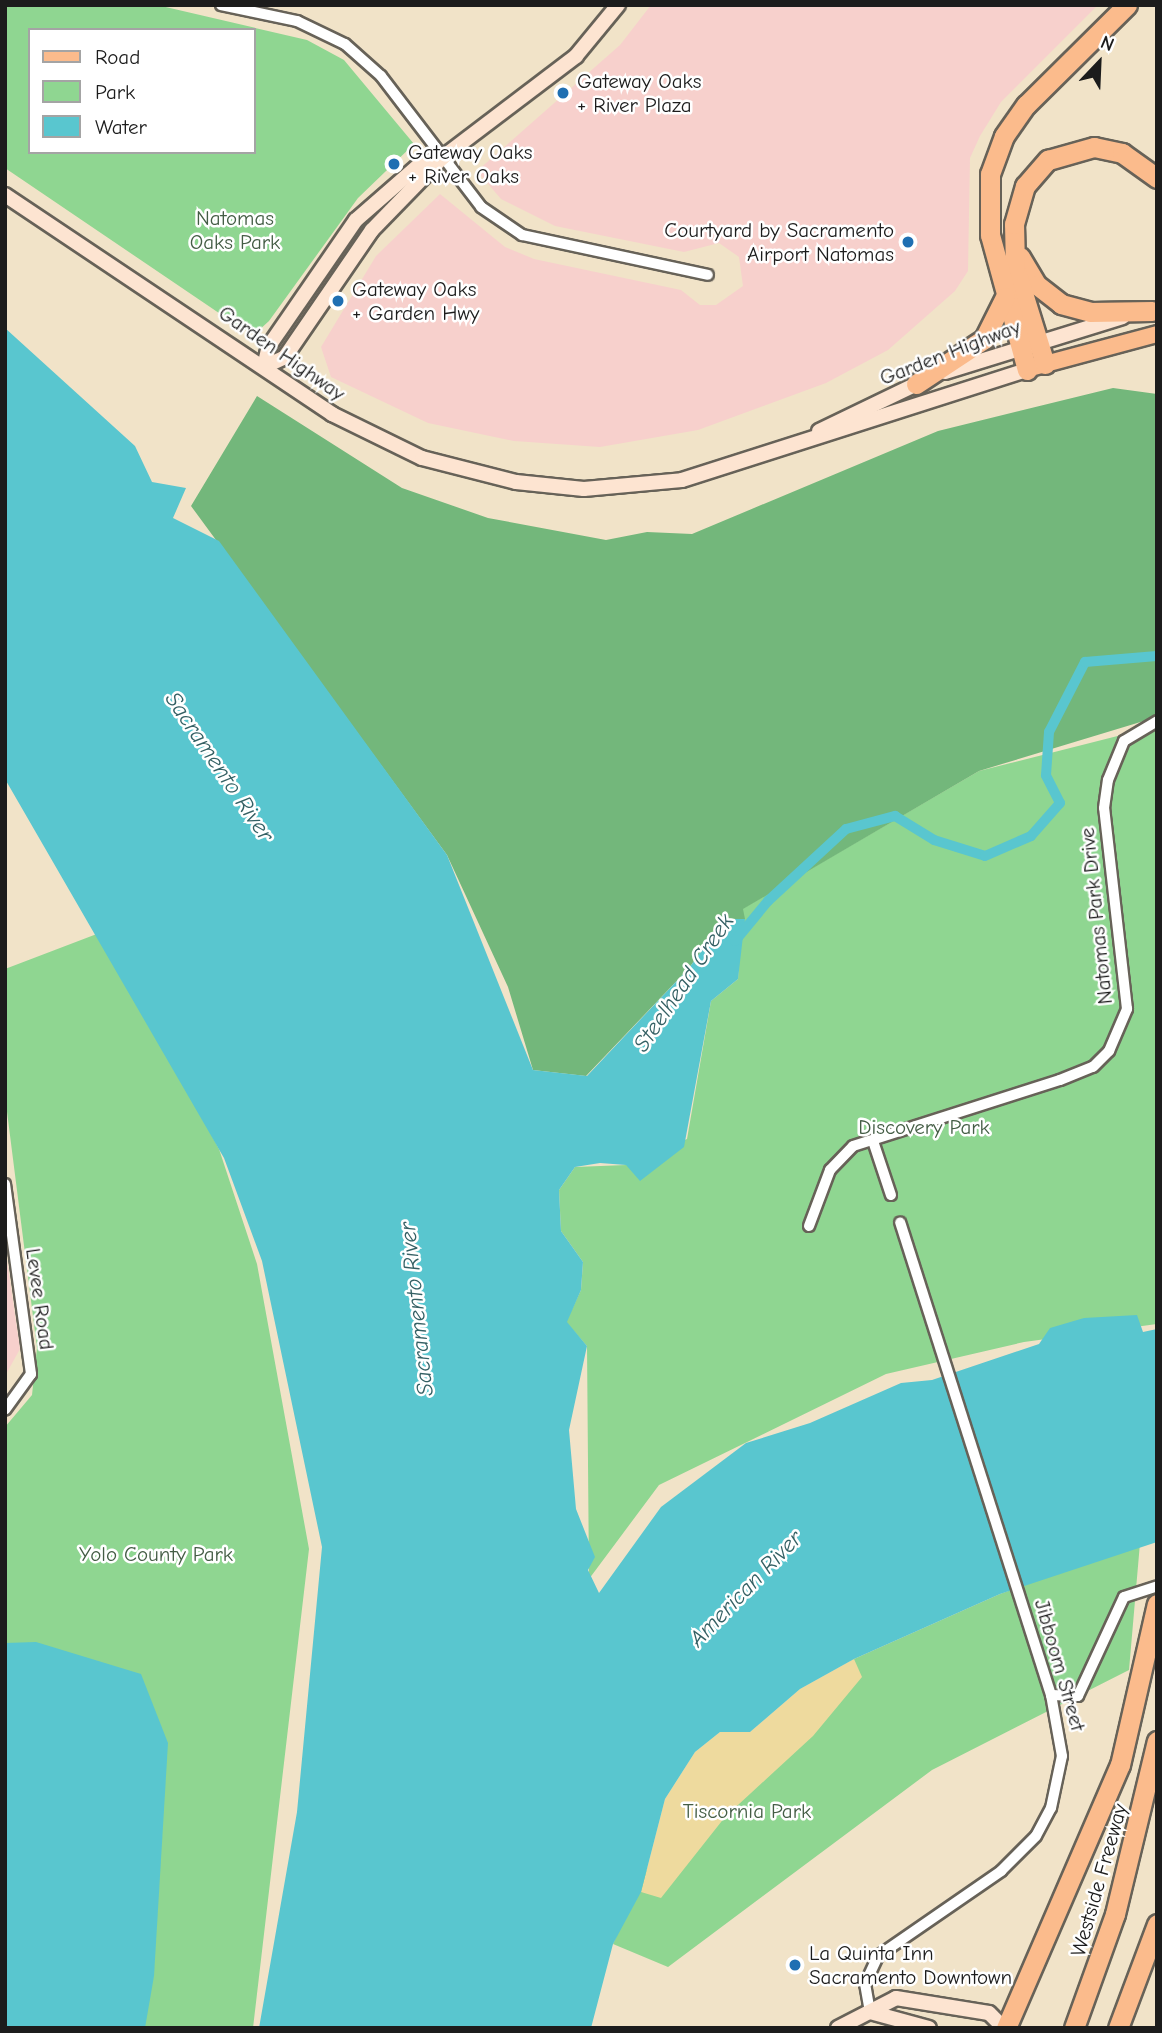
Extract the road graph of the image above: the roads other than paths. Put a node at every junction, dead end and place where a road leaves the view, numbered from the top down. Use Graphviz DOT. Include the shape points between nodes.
graph roads {
  1 [pos="221,5"];
  2 [pos="618,5"];
  3 [pos="1127,5"];
  4 [pos="443,157"];
  5 [pos="1157,178"];
  6 [pos="5,195"];
  7 [pos="1014,236"];
  8 [pos="708,275"];
  9 [pos="1005,296"];
  10 [pos="1155,311"];
  11 [pos="1157,334"];
  12 [pos="1027,344"];
  13 [pos="264,367"];
  14 [pos="1036,367"];
  15 [pos="916,384"];
  16 [pos="767,456"];
  17 [pos="1157,721"];
  18 [pos="873,1141"];
  19 [pos="5,1184"];
  20 [pos="891,1195"];
  21 [pos="901,1223"];
  22 [pos="809,1226"];
  23 [pos="5,1410"];
  24 [pos="1157,1586"];
  25 [pos="1157,1604"];
  26 [pos="1051,1695"];
  27 [pos="1157,1741"];
  28 [pos="1157,1924"];
  29 [pos="870,2012"];
  30 [pos="1122,2020"];
  31 [pos="1077,2023"];
  32 [pos="838,2028"];
  33 [pos="929,2028"];
  34 [pos="1005,2028"];
  1 -- 4 [label="street" via="297,21 345,44 381,76"];
  2 -- 4 [label="main road" via="561,70"];
  3 -- 9 [label="highway" via="1026,105 995,155 988,216"];
  4 -- 8 [label="street" via="481,207 522,235"];
  4 -- 13 [label="main road" via="372,230 285,357"];
  4 -- 13 [label="main road" via="419,165 356,220 269,346"];
  5 -- 7 [label="highway" via="1115,151 1065,152 1039,167 1025,186"];
  6 -- 13 [label="main road, Garden Highway"];
  7 -- 10 [label="highway" via="1027,273 1061,304 1090,312"];
  7 -- 12 [label="highway"];
  9 -- 12 [label="highway"];
  9 -- 15 [label="highway" via="984,339"];
  10 -- 12 [label="main road, Garden Highway"];
  11 -- 14 [label="main road, Garden Highway"];
  12 -- 14 [label="highway"];
  12 -- 15 [label="main road, Garden Highway"];
  13 -- 16 [label="main road, Garden Highway" via="332,414 394,446 516,482 584,489 651,485"];
  14 -- 16 [label="main road, Garden Highway"];
  15 -- 16 [label="main road, Garden Highway"];
  17 -- 18 [label="street, Natomas Park Drive" via="1124,741 1108,780 1104,808 1127,1009 1109,1051 1093,1067 1060,1080"];
  18 -- 20 [label="street"];
  18 -- 22 [label="street, Natomas Park Drive" via="841,1154"];
  19 -- 23 [label="street, Levee Road" via="31,1374"];
  21 -- 26 [label="street, Jibboom Street"];
  24 -- 26 [label="street" via="1124,1597 1084,1688 1068,1696"];
  25 -- 34 [label="highway" via="1146,1665 1101,1817"];
  26 -- 29 [label="street, Jibboom Street" via="1062,1756 1040,1829 1001,1871 878,1956 864,1984"];
  27 -- 31 [label="highway, Westside Freeway" via="1130,1862"];
  28 -- 30 [label="highway"];
  29 -- 32 [label="main road"];
  29 -- 33 [label="main road"];
  29 -- 34 [label="main road" via="896,1998 989,2013"];
}
